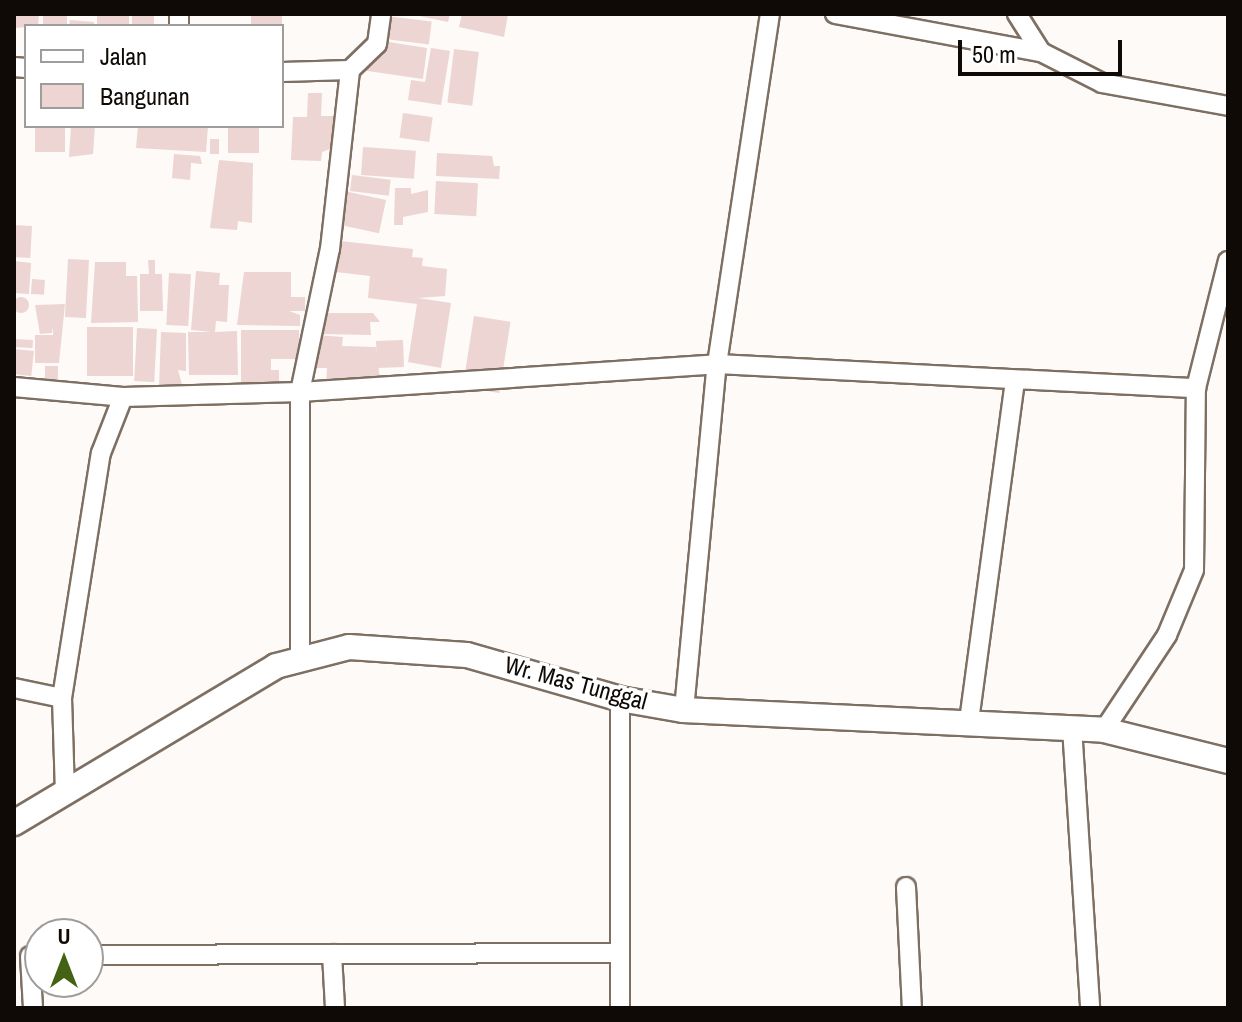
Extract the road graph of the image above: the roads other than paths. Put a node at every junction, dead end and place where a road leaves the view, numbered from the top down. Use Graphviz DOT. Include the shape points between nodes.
graph roads {
  1 [pos="381,14"];
  2 [pos="770,14"];
  3 [pos="835,14"];
  4 [pos="1017,14"];
  5 [pos="1041,52"];
  6 [pos="350,70"];
  7 [pos="284,72"];
  8 [pos="1228,106"];
  9 [pos="1228,261"];
  10 [pos="717,364"];
  11 [pos="1015,380"];
  12 [pos="14,387"];
  13 [pos="1196,388"];
  14 [pos="300,392"];
  15 [pos="123,397"];
  16 [pos="300,656"];
  17 [pos="14,688"];
  18 [pos="62,698"];
  19 [pos="620,699"];
  20 [pos="684,710"];
  21 [pos="969,721"];
  22 [pos="1072,727"];
  23 [pos="1104,730"];
  24 [pos="1228,761"];
  25 [pos="65,795"];
  26 [pos="14,823"];
  27 [pos="906,887"];
  28 [pos="617,953"];
  29 [pos="332,954"];
  30 [pos="104,955"];
  31 [pos="335,1008"];
  32 [pos="620,1008"];
  33 [pos="912,1008"];
  34 [pos="1090,1008"];
  1 -- 6 [label="street" via="377,44"];
  2 -- 10 [label="street"];
  3 -- 5 [label="street"];
  4 -- 5 [label="street"];
  5 -- 8 [label="street" via="1102,83"];
  6 -- 7 [label="street"];
  6 -- 14 [label="street" via="330,249"];
  9 -- 13 [label="street"];
  10 -- 11 [label="street"];
  10 -- 14 [label="street"];
  10 -- 20 [label="street"];
  11 -- 13 [label="street"];
  11 -- 21 [label="street"];
  12 -- 15 [label="street"];
  13 -- 23 [label="street" via="1194,570 1167,635"];
  14 -- 15 [label="street"];
  14 -- 16 [label="street"];
  15 -- 18 [label="street" via="101,453"];
  16 -- 19 [label="street, Wr. Mas Tunggal" via="349,647 442,651 493,660"];
  16 -- 25 [label="street, Wr. Mas Tunggal" via="192,714"];
  17 -- 18 [label="street"];
  18 -- 25 [label="street"];
  19 -- 20 [label="street, Wr. Mas Tunggal"];
  19 -- 28 [label="street"];
  20 -- 21 [label="street, Wr. Mas Tunggal"];
  21 -- 22 [label="street, Wr. Mas Tunggal"];
  22 -- 23 [label="street, Wr. Mas Tunggal"];
  22 -- 34 [label="street"];
  23 -- 24 [label="street, Wr. Mas Tunggal"];
  25 -- 26 [label="street, Wr. Mas Tunggal"];
  27 -- 33 [label="street"];
  28 -- 29 [label="street"];
  28 -- 32 [label="street"];
  29 -- 30 [label="street"];
  29 -- 31 [label="street"];
}
